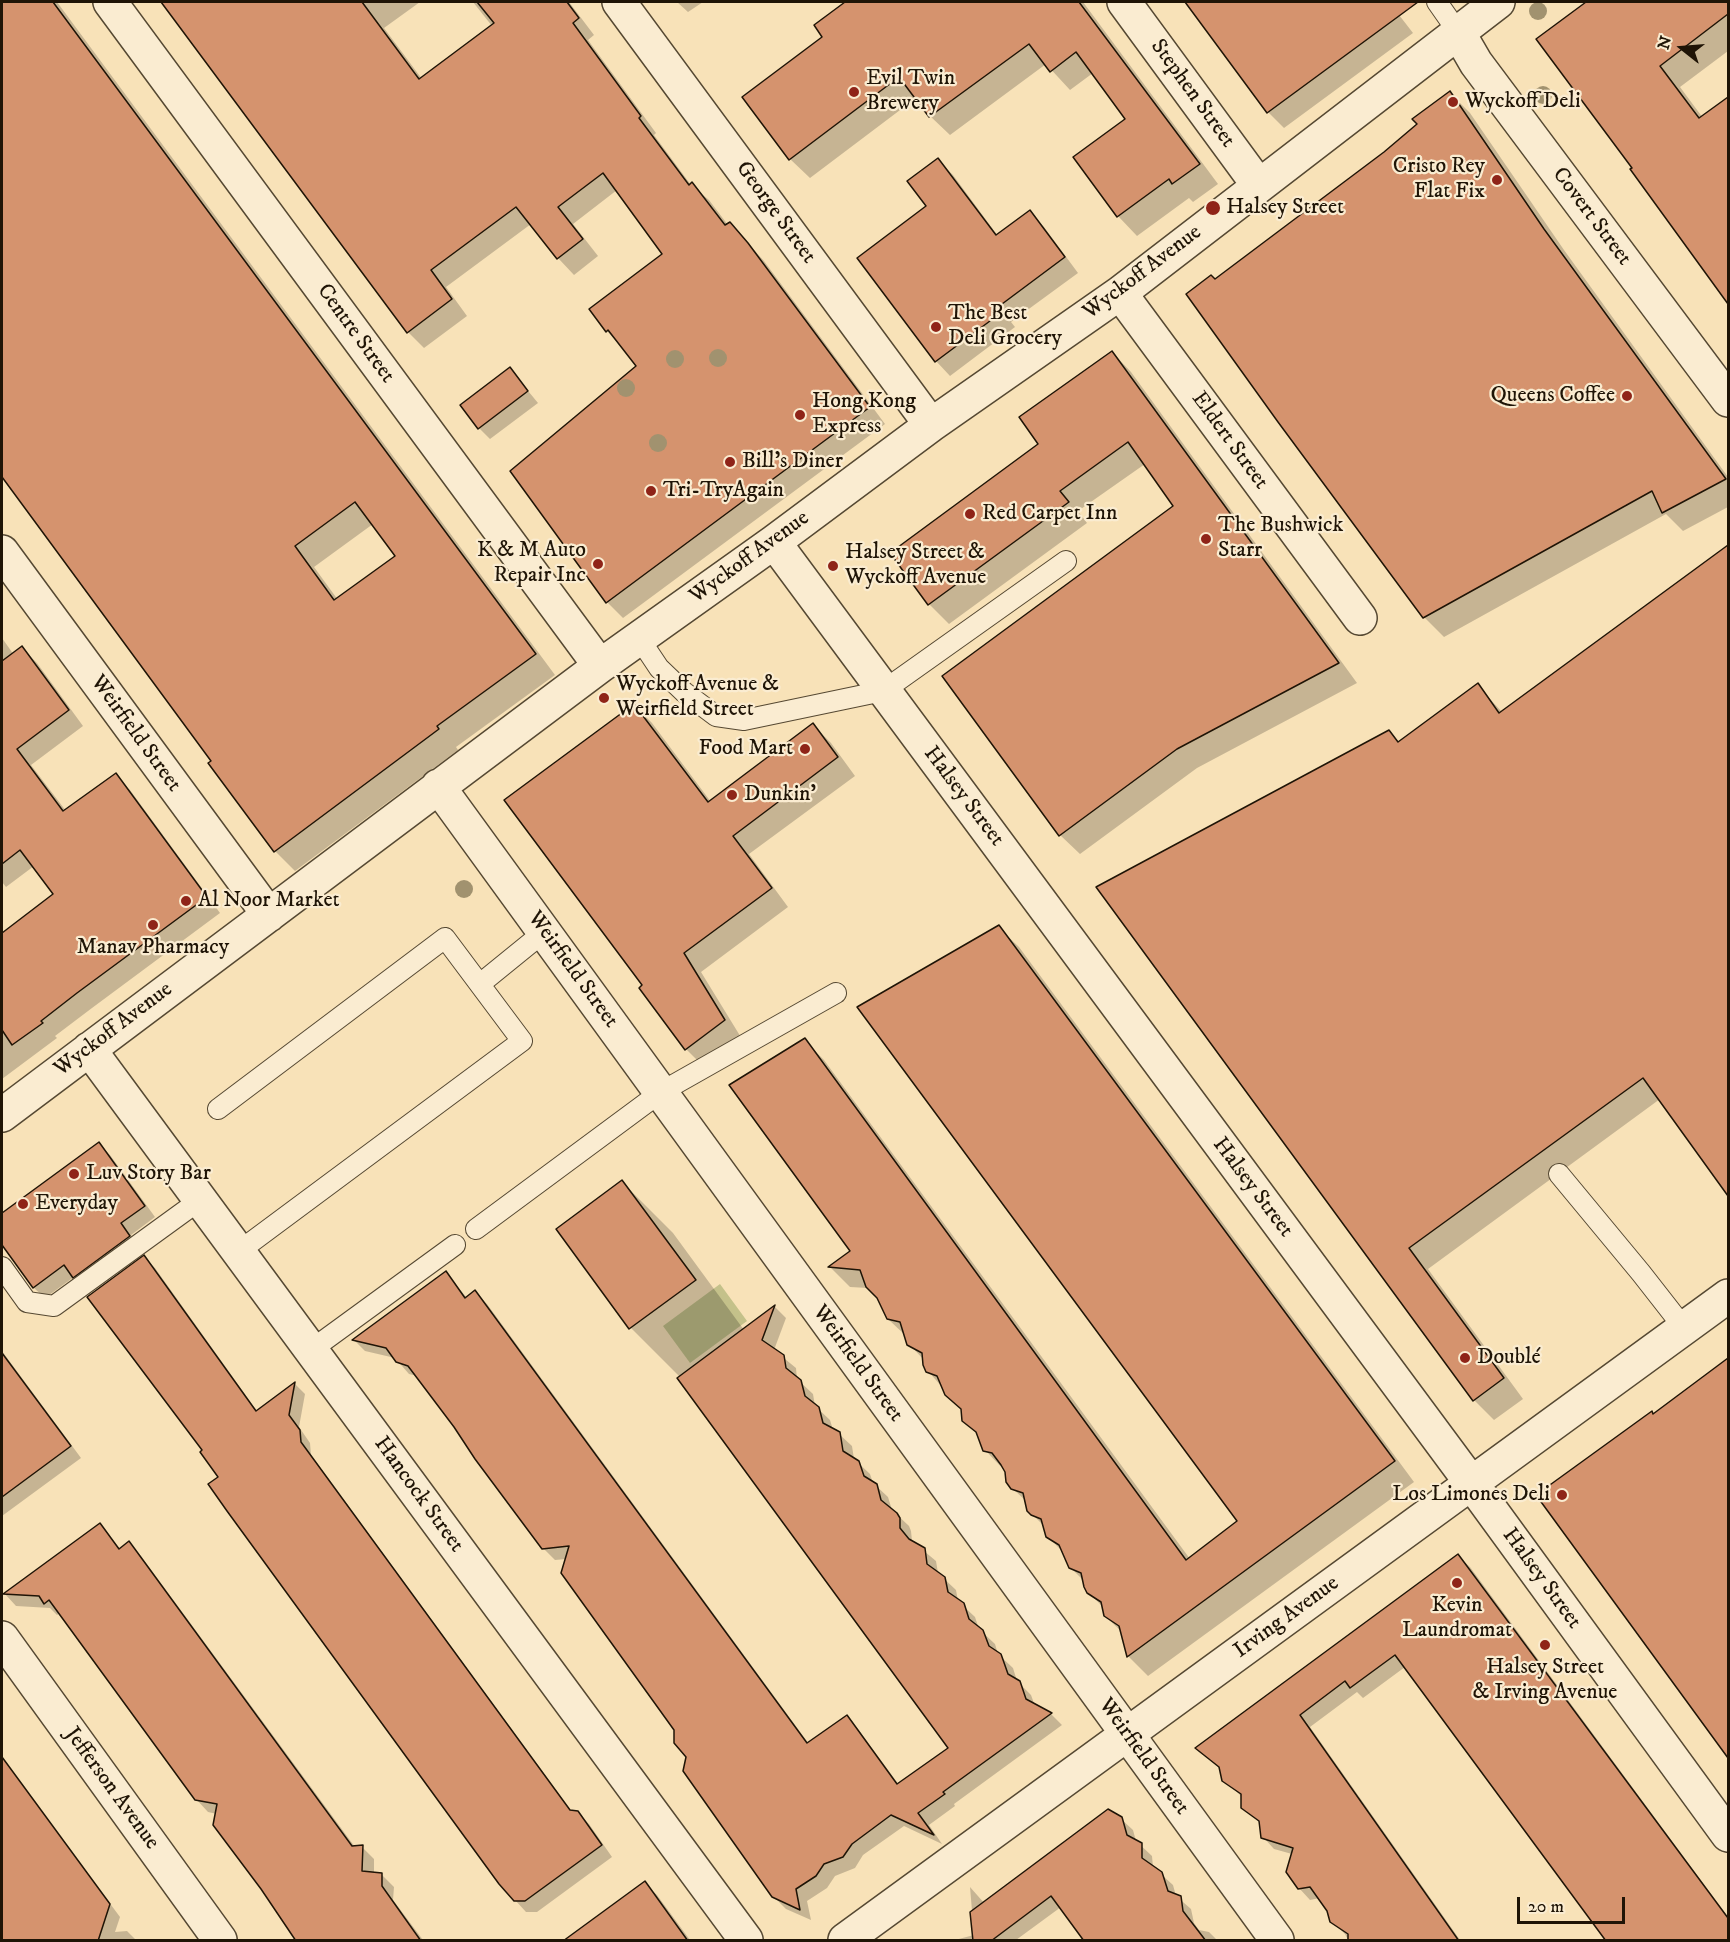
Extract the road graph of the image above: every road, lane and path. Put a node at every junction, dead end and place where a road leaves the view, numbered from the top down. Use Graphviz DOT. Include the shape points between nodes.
graph roads {
  1 [pos="110,2"];
  2 [pos="619,2"];
  3 [pos="1124,2"];
  4 [pos="1437,2"];
  5 [pos="1498,2"];
  6 [pos="1458,32"];
  7 [pos="1259,186"];
  8 [pos="1120,293"];
  9 [pos="1728,400"];
  10 [pos="932,425"];
  11 [pos="774,542"];
  12 [pos="2,552"];
  13 [pos="1066,561"];
  14 [pos="1360,618"];
  15 [pos="639,638"];
  16 [pos="600,666"];
  17 [pos="884,691"];
  18 [pos="438,786"];
  19 [pos="269,915"];
  20 [pos="544,932"];
  21 [pos="480,984"];
  22 [pos="836,993"];
  23 [pos="89,1049"];
  24 [pos="661,1092"];
  25 [pos="218,1110"];
  26 [pos="2,1115"];
  27 [pos="1559,1174"];
  28 [pos="200,1200"];
  29 [pos="476,1229"];
  30 [pos="455,1245"];
  31 [pos="238,1252"];
  32 [pos="2,1267"];
  33 [pos="1728,1296"];
  34 [pos="1684,1328"];
  35 [pos="311,1350"];
  36 [pos="1472,1484"];
  37 [pos="2,1638"];
  38 [pos="1126,1735"];
  39 [pos="1728,1835"];
  40 [pos="220,1941"];
  41 [pos="746,1941"];
  42 [pos="846,1941"];
  43 [pos="1277,1941"];
  1 -- 16 [label="street, Centre Street"];
  2 -- 10 [label="street, George Street"];
  3 -- 7 [label="street, Stephen Street"];
  4 -- 6 [label="lane"];
  5 -- 6 [label="street, Wyckoff Avenue"];
  6 -- 7 [label="street, Wyckoff Avenue"];
  6 -- 9 [label="street, Covert Street" via="1482,72"];
  7 -- 8 [label="street, Wyckoff Avenue"];
  8 -- 10 [label="street, Wyckoff Avenue"];
  8 -- 14 [label="street, Eldert Street"];
  10 -- 11 [label="street, Wyckoff Avenue"];
  11 -- 15 [label="street, Wyckoff Avenue"];
  11 -- 17 [label="street, Halsey Street"];
  12 -- 19 [label="street, Weirfield Street"];
  13 -- 17 [label="lane"];
  15 -- 16 [label="street, Wyckoff Avenue"];
  15 -- 17 [label="lane" via="659,668 716,716 744,720"];
  16 -- 18 [label="street, Wyckoff Avenue"];
  17 -- 36 [label="street, Halsey Street"];
  18 -- 19 [label="street, Wyckoff Avenue"];
  18 -- 20 [label="street, Weirfield Street"];
  19 -- 23 [label="street, Wyckoff Avenue"];
  20 -- 21 [label="lane"];
  20 -- 24 [label="street, Weirfield Street"];
  21 -- 25 [label="lane" via="445,938"];
  21 -- 31 [label="lane" via="522,1041"];
  22 -- 24 [label="lane"];
  23 -- 26 [label="street, Wyckoff Avenue"];
  23 -- 28 [label="street, Hancock Street"];
  24 -- 29 [label="lane"];
  24 -- 38 [label="street, Weirfield Street"];
  27 -- 34 [label="lane"];
  28 -- 31 [label="street, Hancock Street"];
  28 -- 32 [label="lane" via="54,1306 27,1302"];
  30 -- 35 [label="lane"];
  31 -- 35 [label="street, Hancock Street"];
  33 -- 34 [label="street, Irving Avenue"];
  34 -- 36 [label="street, Irving Avenue"];
  35 -- 41 [label="street, Hancock Street"];
  36 -- 38 [label="street, Irving Avenue"];
  36 -- 39 [label="street, Halsey Street"];
  37 -- 40 [label="street, Jefferson Avenue"];
  38 -- 42 [label="street, Irving Avenue"];
  38 -- 43 [label="street, Weirfield Street"];
}
